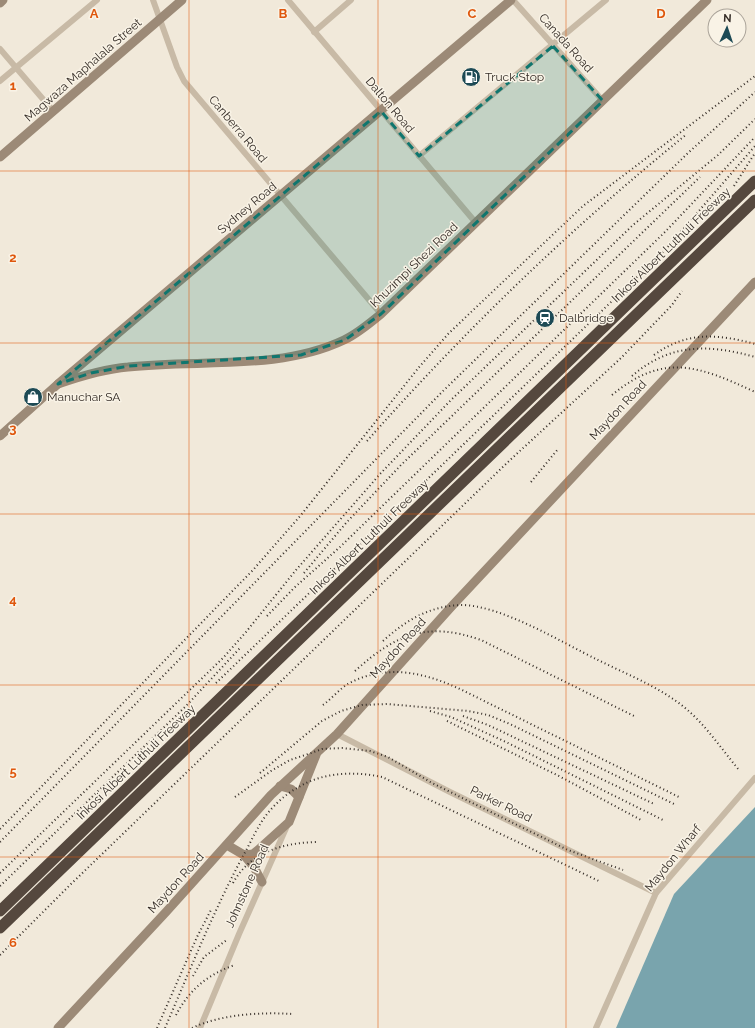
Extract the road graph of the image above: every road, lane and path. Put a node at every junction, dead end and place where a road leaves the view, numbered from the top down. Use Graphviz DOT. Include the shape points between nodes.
graph roads {
  1 [pos="3,0"];
  2 [pos="97,0"];
  3 [pos="153,0"];
  4 [pos="182,0"];
  5 [pos="288,0"];
  6 [pos="351,0"];
  7 [pos="512,0"];
  8 [pos="606,0"];
  9 [pos="707,0"];
  10 [pos="0,3"];
  11 [pos="160,19"];
  12 [pos="314,32"];
  13 [pos="553,46"];
  14 [pos="0,49"];
  15 [pos="16,68"];
  16 [pos="0,81"];
  17 [pos="603,101"];
  18 [pos="381,111"];
  19 [pos="54,112"];
  20 [pos="419,156"];
  21 [pos="0,157"];
  22 [pos="755,181"];
  23 [pos="280,196"];
  24 [pos="755,200"];
  25 [pos="476,223"];
  26 [pos="755,282"];
  27 [pos="380,314"];
  28 [pos="58,384"];
  29 [pos="1,434"];
  30 [pos="337,734"];
  31 [pos="317,754"];
  32 [pos="755,778"];
  33 [pos="280,786"];
  34 [pos="299,797"];
  35 [pos="289,822"];
  36 [pos="227,845"];
  37 [pos="244,855"];
  38 [pos="262,882"];
  39 [pos="656,893"];
  40 [pos="0,911"];
  41 [pos="0,928"];
  42 [pos="58,1028"];
  43 [pos="200,1028"];
  44 [pos="596,1028"];
  1 -- 10 [label="street"];
  2 -- 15 [label="street"];
  3 -- 11 [label="street, Canberra Road"];
  4 -- 11 [label="street, Magwaza Maphalala Street"];
  5 -- 12 [label="street, Dalton Road"];
  6 -- 12 [label="street"];
  7 -- 13 [label="street, Canada Road"];
  7 -- 18 [label="street, Sydney Road"];
  8 -- 13 [label="street"];
  9 -- 17 [label="street, Khuzimpi Shezi Road"];
  11 -- 19 [label="street, Magwaza Maphalala Street"];
  11 -- 23 [label="street, Canberra Road" via="184,81"];
  12 -- 18 [label="street, Dalton Road"];
  13 -- 17 [label="street, Canada Road"];
  13 -- 20 [label="street"];
  14 -- 15 [label="street"];
  15 -- 16 [label="street"];
  15 -- 19 [label="street"];
  17 -- 25 [label="street, Khuzimpi Shezi Road"];
  18 -- 20 [label="street, Dalton Road"];
  18 -- 23 [label="street, Sydney Road"];
  19 -- 21 [label="street, Magwaza Maphalala Street"];
  20 -- 25 [label="street, Dalton Road"];
  22 -- 40 [label="highway, Inkosi Albert Luthuli Freeway"];
  23 -- 27 [label="street, Canberra Road"];
  23 -- 28 [label="street, Sydney Road"];
  24 -- 41 [label="highway, Inkosi Albert Luthuli Freeway"];
  25 -- 27 [label="street, Khuzimpi Shezi Road"];
  26 -- 30 [label="street, Maydon Road" via="452,606"];
  27 -- 28 [label="street, Khuzimpi Shezi Road" via="366,327 345,340 300,355 275,359 129,366 91,373"];
  28 -- 29 [label="street, Sydney Road"];
  30 -- 31 [label="street, Maydon Road"];
  30 -- 39 [label="street, Parker Road"];
  31 -- 33 [label="street, Maydon Road"];
  31 -- 34 [label="street, Johnstone Road"];
  32 -- 39 [label="street, Maydon Wharf"];
  33 -- 34 [label="street" via="291,789"];
  33 -- 36 [label="street, Maydon Road"];
  34 -- 35 [label="street, Johnstone Road"];
  35 -- 37 [label="street" via="253,854"];
  35 -- 38 [label="street, Johnstone Road"];
  36 -- 37 [label="street"];
  36 -- 42 [label="street, Maydon Road"];
  37 -- 38 [label="street"];
  38 -- 43 [label="street, Johnstone Road"];
  39 -- 44 [label="street, Maydon Wharf"];
}
